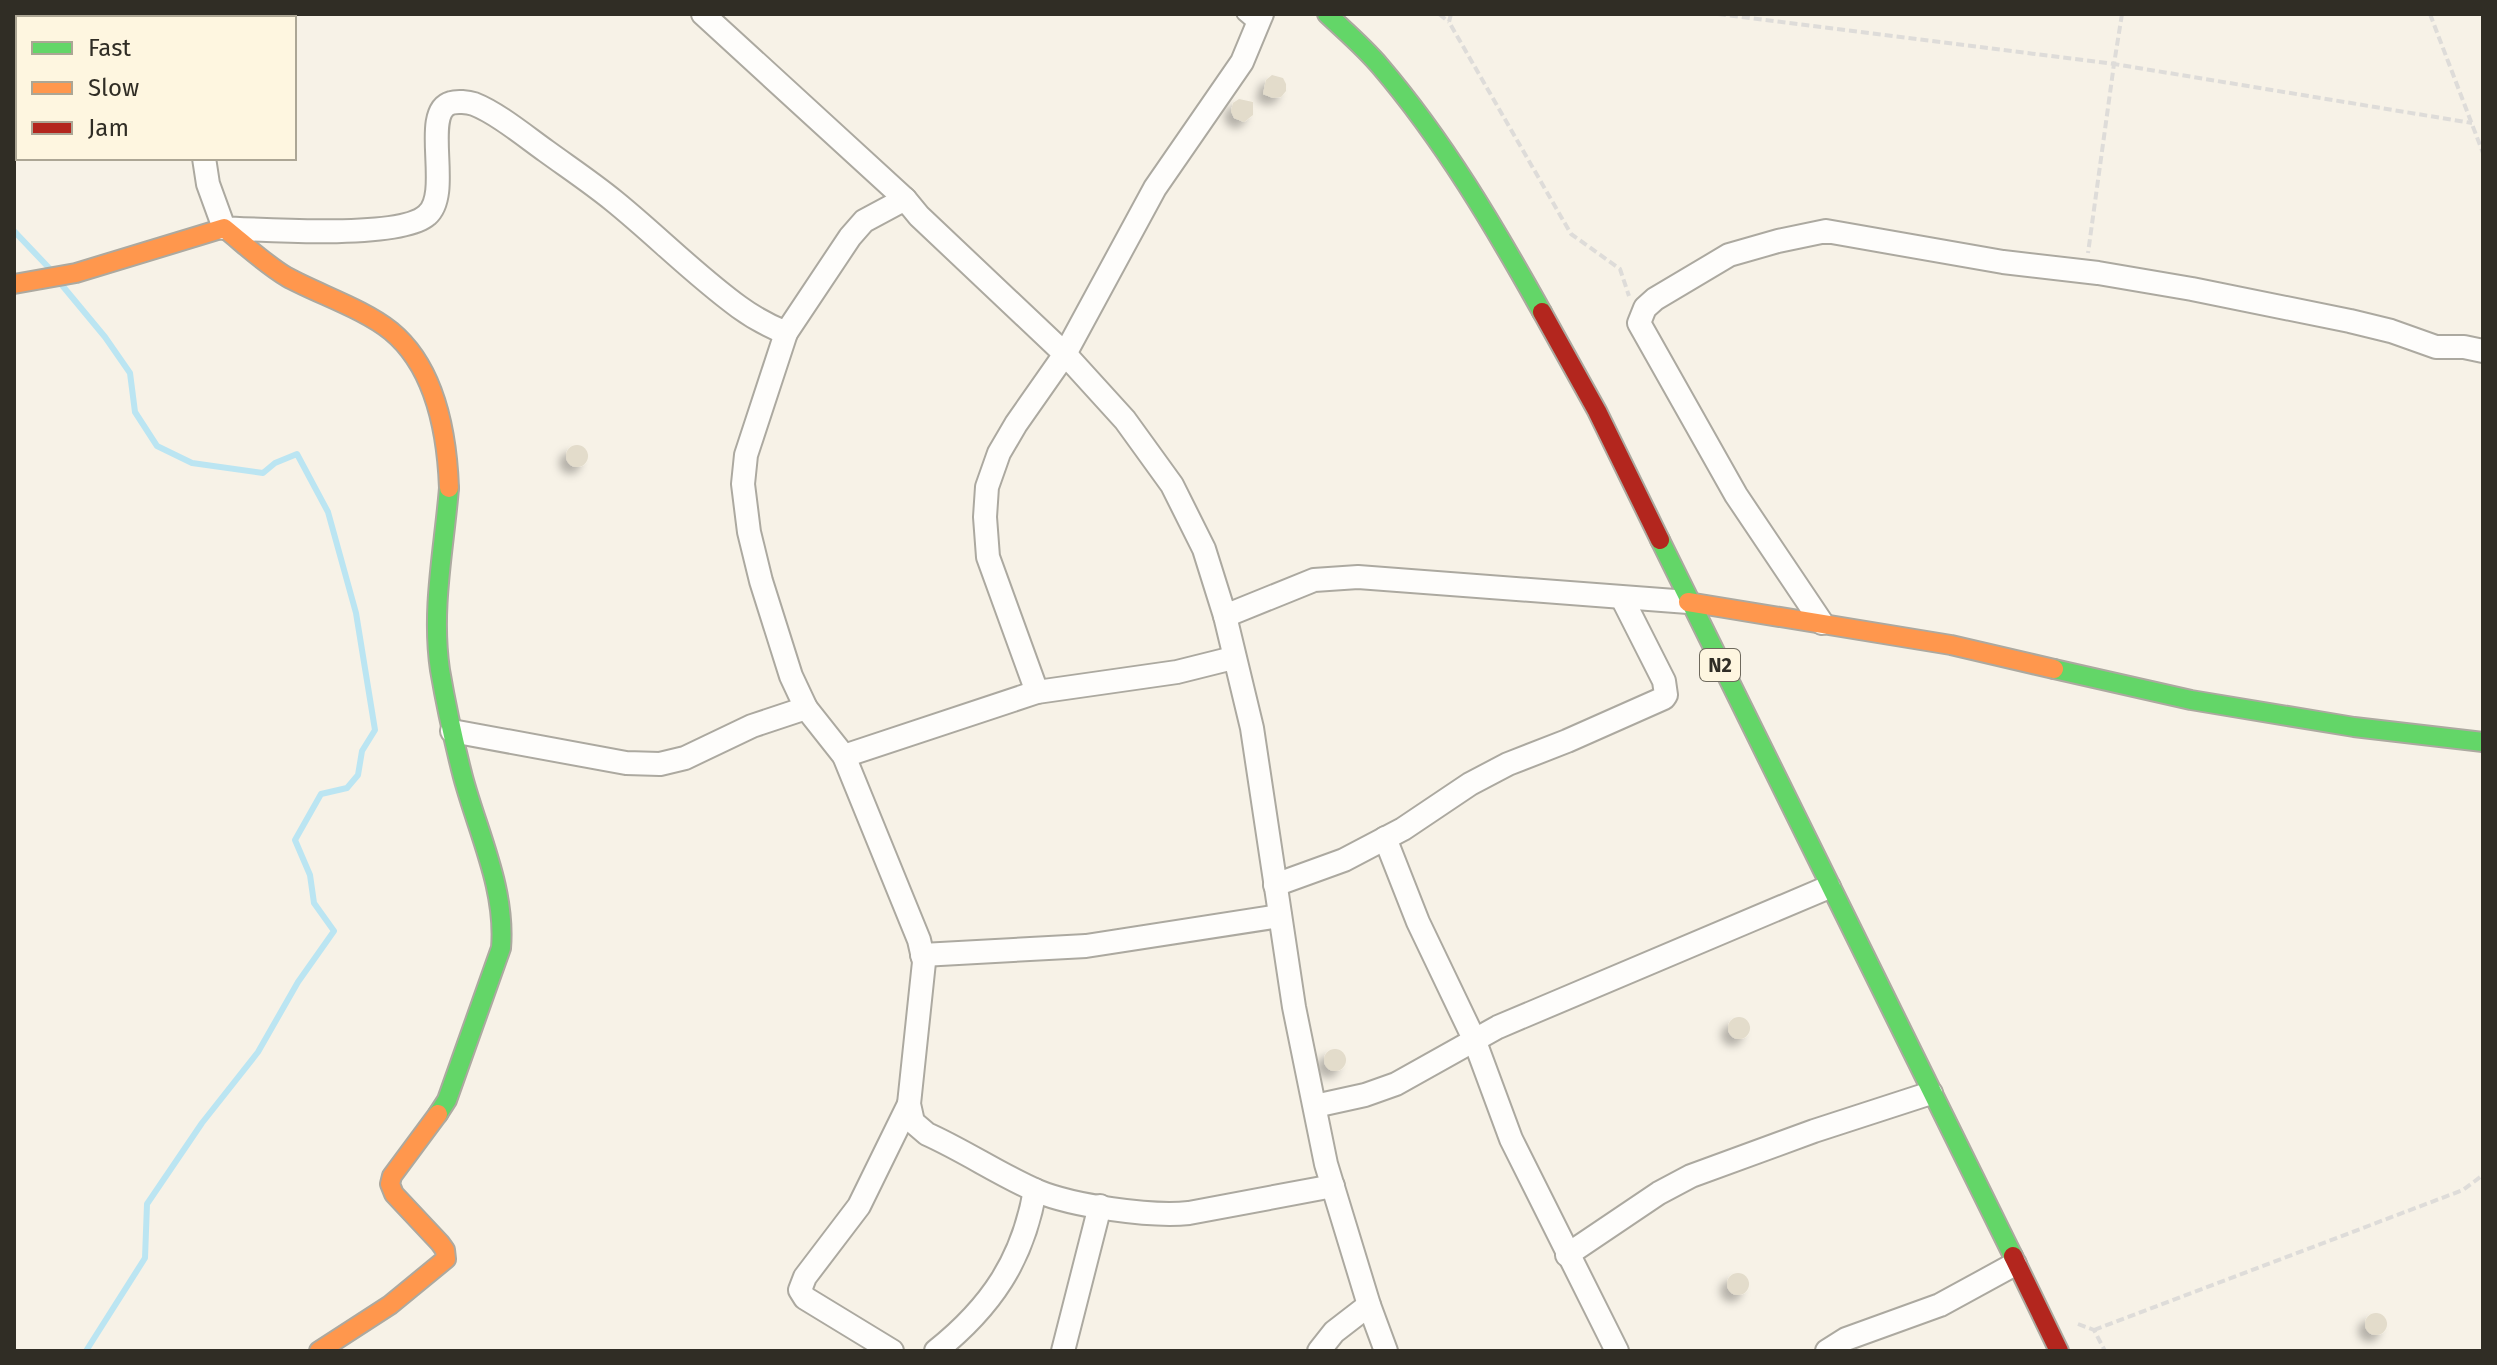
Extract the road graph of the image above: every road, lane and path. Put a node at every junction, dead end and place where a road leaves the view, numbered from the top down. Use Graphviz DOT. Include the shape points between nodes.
graph roads {
  1 [pos="703,14"];
  2 [pos="1327,14"];
  3 [pos="1439,14"];
  4 [pos="1451,14"];
  5 [pos="1718,14"];
  6 [pos="2122,14"];
  7 [pos="2430,14"];
  8 [pos="1254,18"];
  9 [pos="1449,22"];
  10 [pos="2114,64"];
  11 [pos="2472,123"];
  12 [pos="2483,153"];
  13 [pos="204,160"];
  14 [pos="905,199"];
  15 [pos="224,228"];
  16 [pos="2085,271"];
  17 [pos="14,284"];
  18 [pos="1639,323"];
  19 [pos="786,333"];
  20 [pos="2483,351"];
  21 [pos="1065,354"];
  22 [pos="1622,598"];
  23 [pos="1688,602"];
  24 [pos="1225,616"];
  25 [pos="1822,623"];
  26 [pos="1233,658"];
  27 [pos="1037,692"];
  28 [pos="806,708"];
  29 [pos="452,731"];
  30 [pos="2483,742"];
  31 [pos="844,756"];
  32 [pos="1385,838"];
  33 [pos="1275,885"];
  34 [pos="1829,887"];
  35 [pos="1280,916"];
  36 [pos="922,955"];
  37 [pos="1474,1039"];
  38 [pos="1931,1093"];
  39 [pos="909,1104"];
  40 [pos="1315,1106"];
  41 [pos="2483,1175"];
  42 [pos="1333,1186"];
  43 [pos="1035,1190"];
  44 [pos="1100,1206"];
  45 [pos="1567,1255"];
  46 [pos="2015,1264"];
  47 [pos="1369,1305"];
  48 [pos="2094,1330"];
  49 [pos="319,1351"];
  50 [pos="892,1351"];
  51 [pos="936,1351"];
  52 [pos="1063,1351"];
  53 [pos="1319,1351"];
  54 [pos="1386,1351"];
  55 [pos="1617,1351"];
  56 [pos="1827,1351"];
  57 [pos="2059,1351"];
  1 -- 14 [label="street"];
  2 -- 23 [label="main road, N2" via="1378,65 1455,165 1597,411"];
  3 -- 9 [label="path"];
  4 -- 9 [label="path"];
  5 -- 10 [label="path"];
  6 -- 10 [label="path"];
  7 -- 11 [label="path"];
  8 -- 21 [label="street" via="1242,62 1155,188"];
  9 -- 18 [label="path" via="1571,234 1620,269"];
  10 -- 11 [label="path"];
  10 -- 16 [label="path"];
  11 -- 12 [label="path"];
  13 -- 15 [label="street"];
  14 -- 19 [label="street" via="864,221"];
  14 -- 21 [label="street"];
  15 -- 17 [label="main road" via="76,273"];
  15 -- 19 [label="street" via="322,232 403,226 422,219 438,197 440,111 447,104 465,102 528,138 613,200 737,306"];
  15 -- 29 [label="main road" via="284,275 392,332 430,385 448,467 437,586 440,668"];
  16 -- 18 [label="street" via="1826,231 1729,255 1655,299"];
  16 -- 20 [label="street" via="2350,321 2436,347"];
  18 -- 25 [label="street" via="1736,495"];
  19 -- 28 [label="street" via="754,423 743,484 761,581"];
  21 -- 24 [label="street" via="1125,420 1172,485 1204,549"];
  21 -- 27 [label="street" via="1016,424 987,487 988,557"];
  22 -- 23 [label="street"];
  22 -- 24 [label="street" via="1358,577 1314,580"];
  22 -- 32 [label="street" via="1664,681 1664,698 1508,764"];
  23 -- 25 [label="main road"];
  23 -- 34 [label="main road, N2"];
  24 -- 26 [label="street"];
  25 -- 30 [label="main road" via="1951,645 2191,700"];
  26 -- 27 [label="street" via="1177,672"];
  26 -- 33 [label="street" via="1252,728"];
  27 -- 31 [label="street"];
  28 -- 29 [label="street" via="660,764 626,763"];
  28 -- 31 [label="street"];
  29 -- 49 [label="main road" via="500,904 501,948 447,1100 390,1184 440,1243 446,1259 390,1305"];
  31 -- 36 [label="street"];
  32 -- 33 [label="street" via="1344,860"];
  32 -- 37 [label="street"];
  33 -- 35 [label="street"];
  34 -- 37 [label="street"];
  34 -- 38 [label="main road, N2"];
  35 -- 36 [label="street" via="1086,946"];
  35 -- 40 [label="street"];
  36 -- 39 [label="street"];
  37 -- 40 [label="street" via="1396,1084"];
  37 -- 45 [label="street" via="1511,1139"];
  38 -- 45 [label="street" via="1691,1176"];
  38 -- 46 [label="main road, N2"];
  39 -- 43 [label="street" via="913,1122 927,1134"];
  39 -- 50 [label="street" via="859,1206 800,1290"];
  40 -- 42 [label="street"];
  41 -- 48 [label="path" via="2463,1190"];
  42 -- 44 [label="street" via="1172,1215"];
  42 -- 47 [label="street"];
  43 -- 44 [label="street"];
  43 -- 51 [label="street" via="1012,1265 981,1311"];
  44 -- 52 [label="street"];
  45 -- 55 [label="street"];
  46 -- 56 [label="street" via="1940,1305"];
  46 -- 57 [label="main road, N2"];
  47 -- 53 [label="street"];
  47 -- 54 [label="street"];
}
